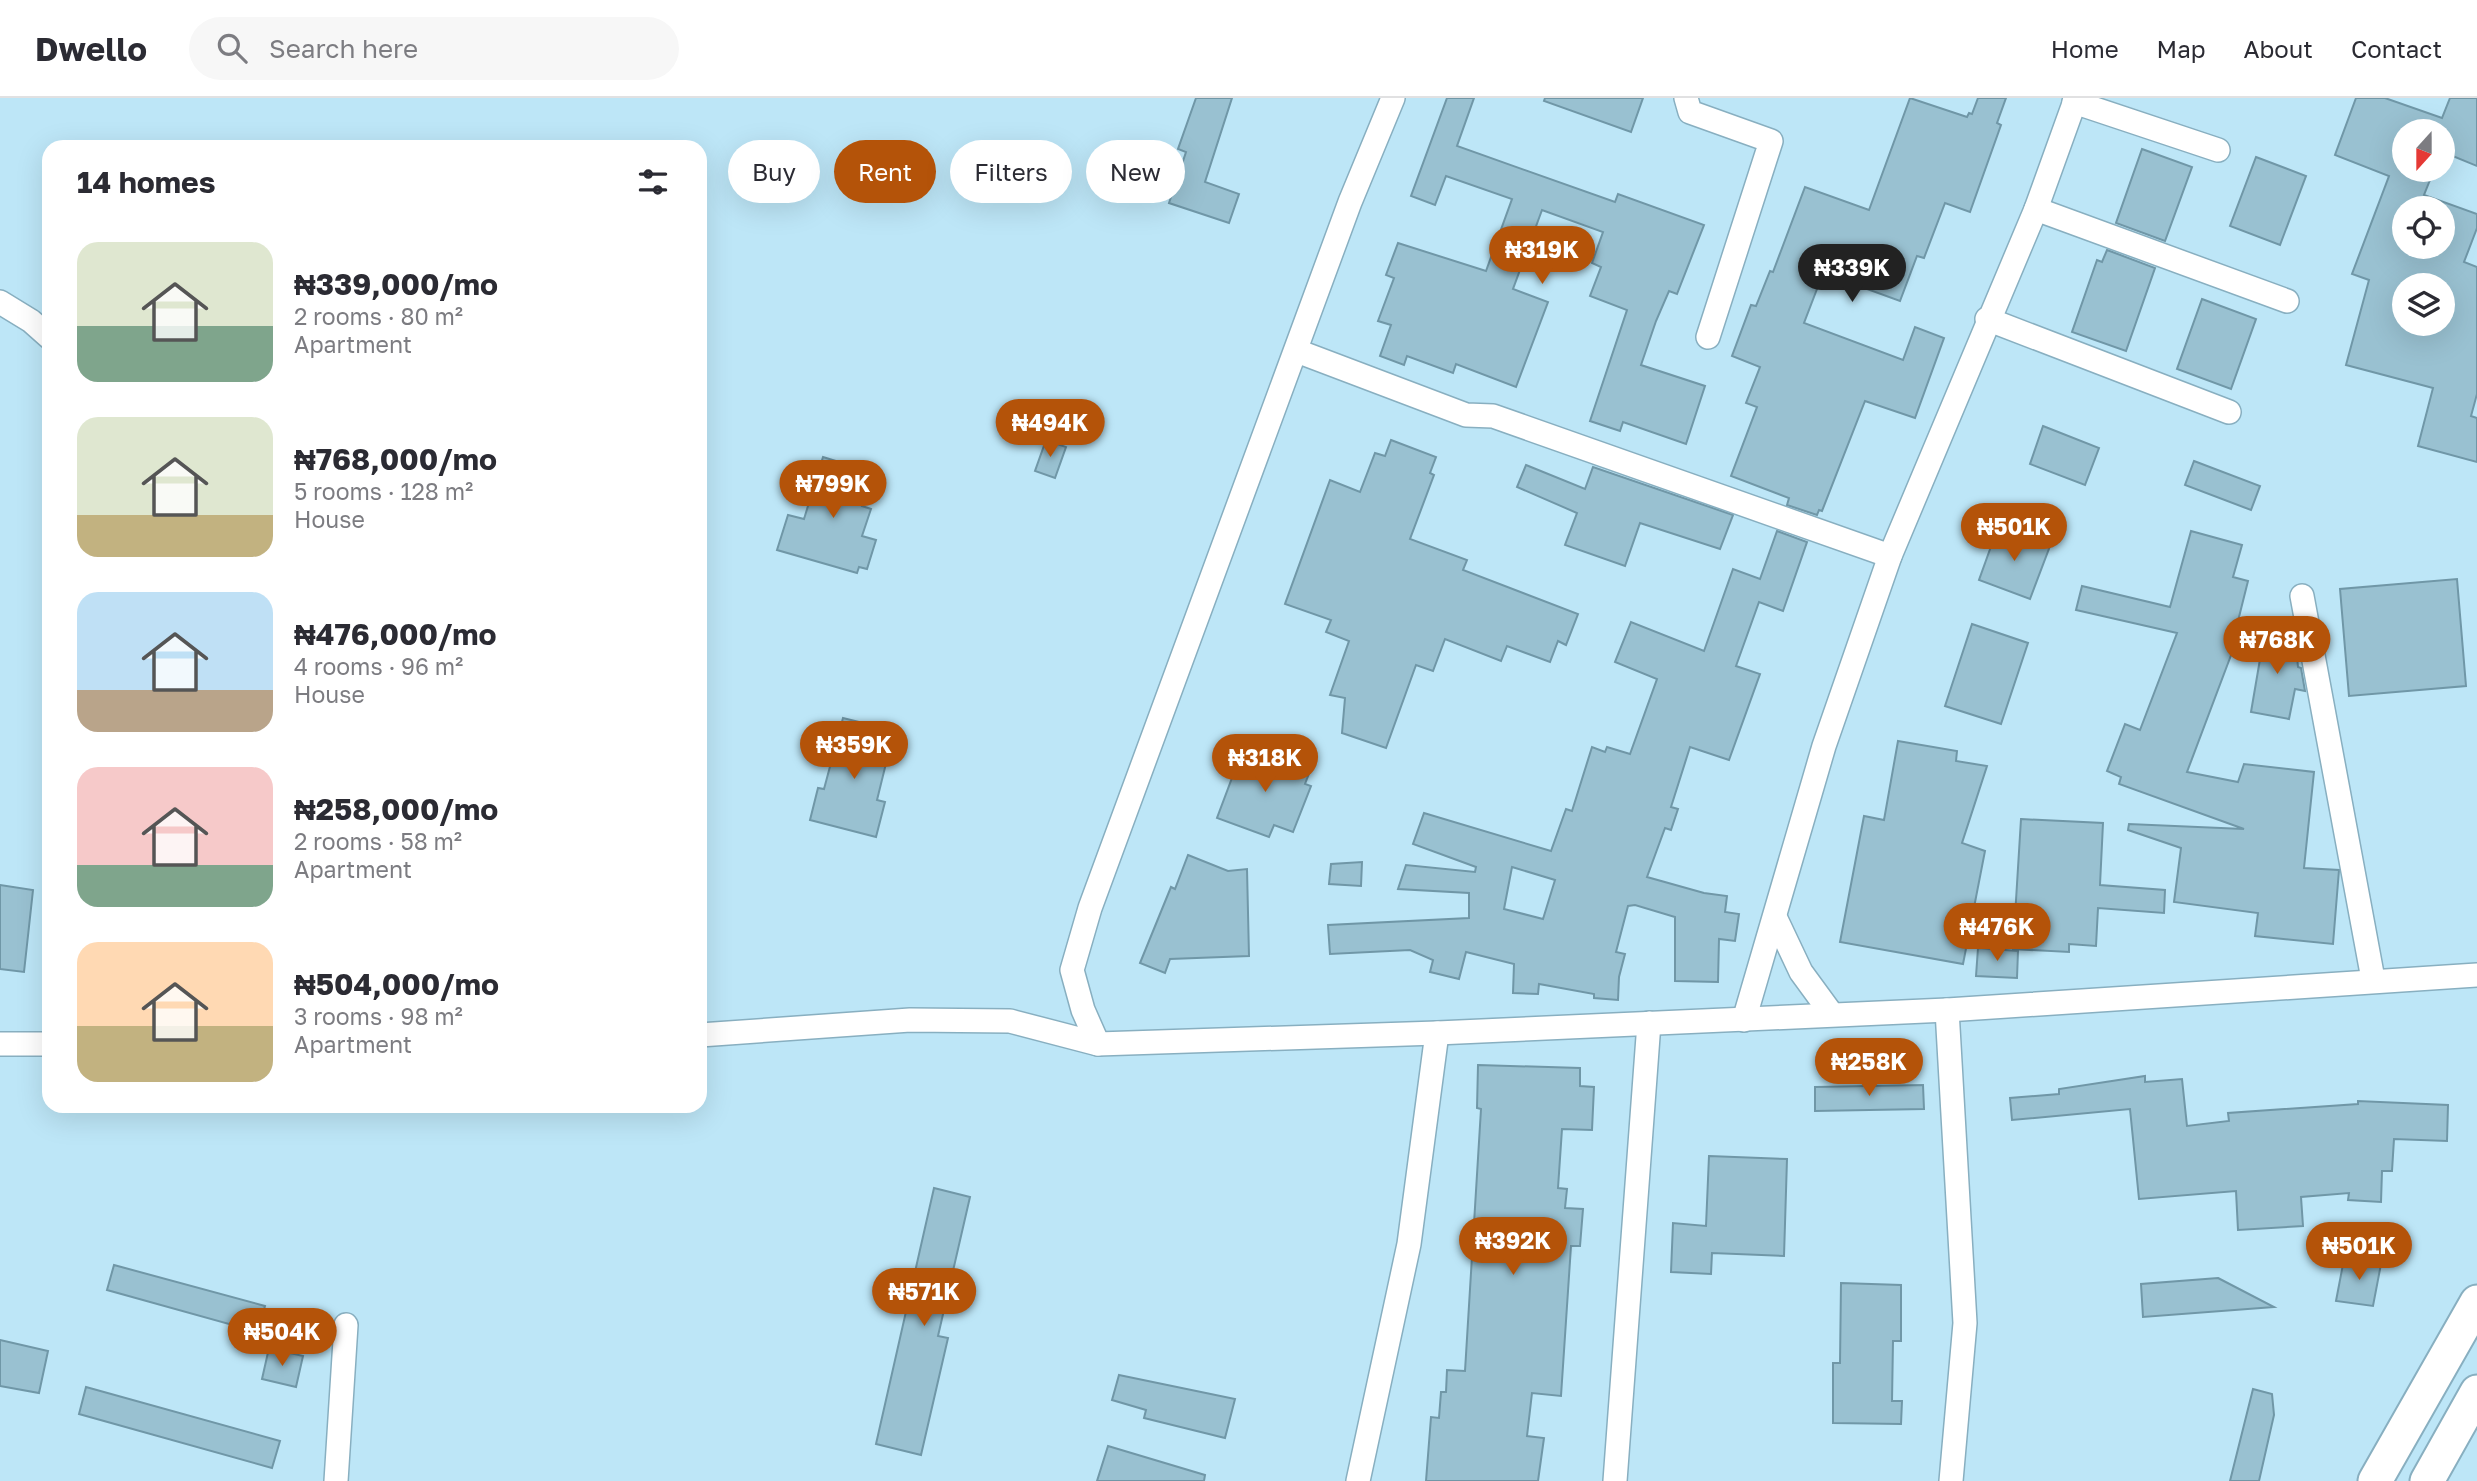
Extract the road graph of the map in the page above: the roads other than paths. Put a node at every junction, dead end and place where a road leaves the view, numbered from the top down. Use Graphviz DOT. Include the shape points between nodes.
graph roads {
  1 [pos="1394,98"];
  2 [pos="1686,98"];
  3 [pos="2075,100"];
  4 [pos="2218,150"];
  5 [pos="2036,209"];
  6 [pos="2287,300"];
  7 [pos="0,302"];
  8 [pos="1987,319"];
  9 [pos="42,331"];
  10 [pos="1709,337"];
  11 [pos="1297,351"];
  12 [pos="2230,412"];
  13 [pos="1890,556"];
  14 [pos="2302,596"];
  15 [pos="1775,917"];
  16 [pos="2477,965"];
  17 [pos="2477,975"];
  18 [pos="2421,977"];
  19 [pos="2373,979"];
  20 [pos="1947,1010"];
  21 [pos="1831,1013"];
  22 [pos="1744,1020"];
  23 [pos="1649,1023"];
  24 [pos="1437,1033"];
  25 [pos="707,1034"];
  26 [pos="0,1044"];
  27 [pos="42,1044"];
  28 [pos="1098,1044"];
  29 [pos="2477,1302"];
  30 [pos="346,1325"];
  31 [pos="2477,1392"];
  32 [pos="336,1481"];
  33 [pos="1358,1481"];
  34 [pos="1615,1481"];
  35 [pos="1951,1481"];
  36 [pos="2375,1481"];
  37 [pos="2427,1481"];
  1 -- 11 [label="street" via="1350,202"];
  2 -- 10 [label="street" via="1690,112 1771,141"];
  3 -- 4 [label="street"];
  3 -- 5 [label="street"];
  5 -- 6 [label="street"];
  5 -- 8 [label="street"];
  7 -- 9 [label="street"];
  8 -- 12 [label="street"];
  8 -- 13 [label="street"];
  11 -- 13 [label="street" via="1466,415 1493,416"];
  11 -- 28 [label="street" via="1099,882 1072,970"];
  13 -- 15 [label="street" via="1824,746"];
  14 -- 19 [label="street"];
  15 -- 21 [label="street" via="1801,972"];
  15 -- 22 [label="street"];
  16 -- 18 [label="street"];
  17 -- 18 [label="street"];
  18 -- 19 [label="street"];
  19 -- 20 [label="street"];
  20 -- 21 [label="street"];
  20 -- 35 [label="street" via="1965,1323"];
  21 -- 22 [label="street"];
  22 -- 23 [label="street"];
  23 -- 24 [label="street"];
  23 -- 34 [label="street"];
  24 -- 28 [label="street"];
  24 -- 33 [label="street" via="1409,1244"];
  25 -- 28 [label="street" via="910,1020 1010,1021"];
  26 -- 27 [label="street"];
  29 -- 36 [label="main road"];
  30 -- 32 [label="street"];
  31 -- 37 [label="main road"];
}
